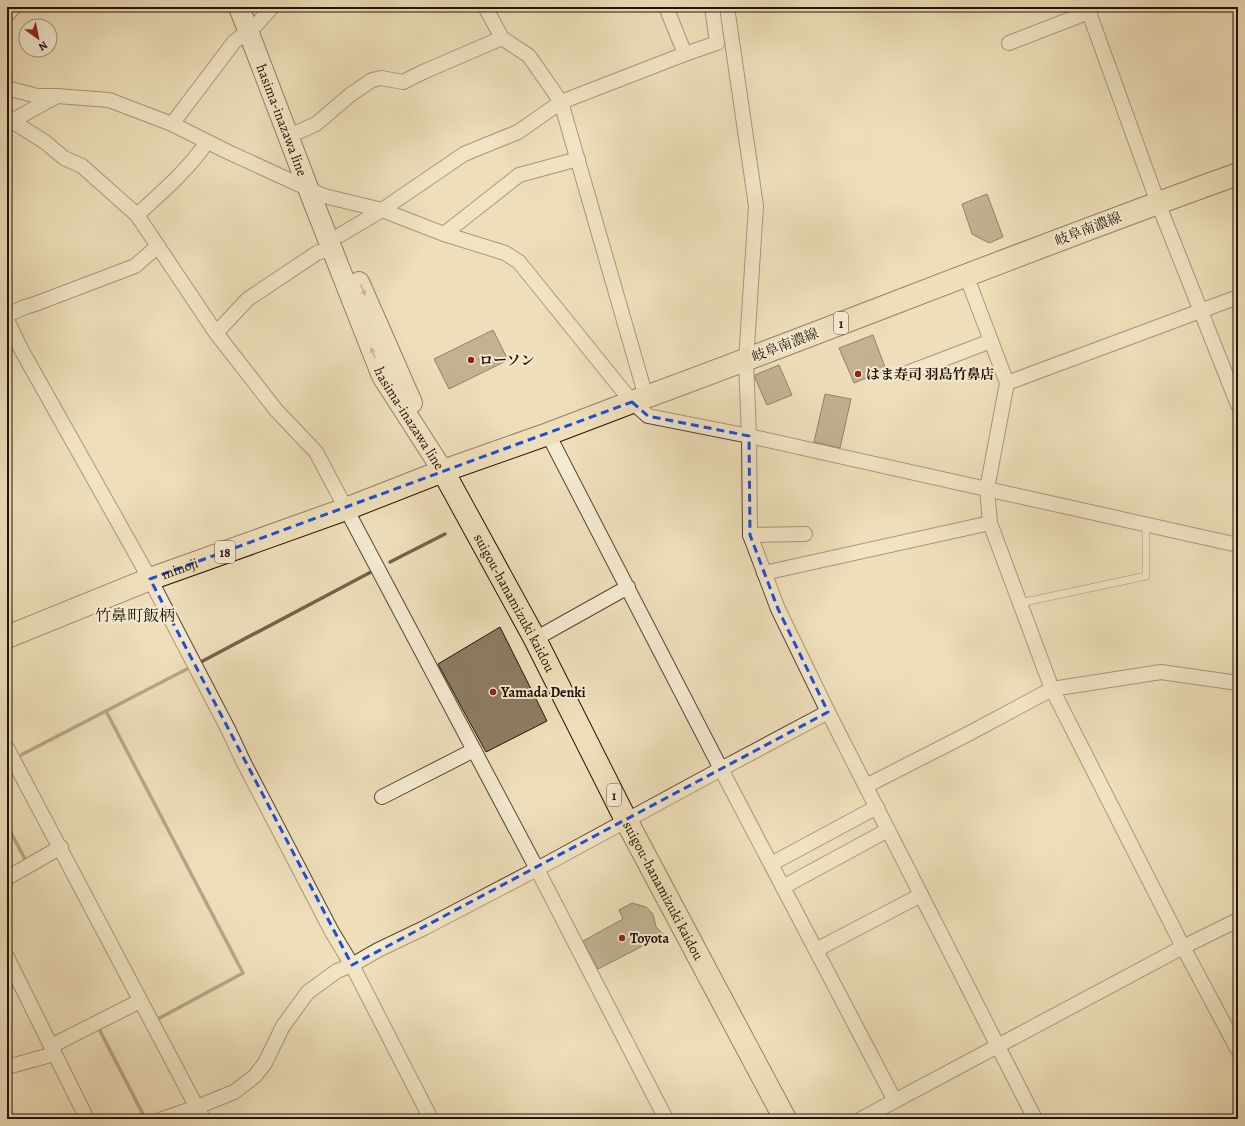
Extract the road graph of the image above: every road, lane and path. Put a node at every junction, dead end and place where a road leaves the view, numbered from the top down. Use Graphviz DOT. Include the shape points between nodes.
graph roads {
  1 [pos="14,7"];
  2 [pos="239,7"];
  3 [pos="249,7"];
  4 [pos="272,7"];
  5 [pos="485,7"];
  6 [pos="666,7"];
  7 [pos="712,7"];
  8 [pos="728,7"];
  9 [pos="1088,10"];
  10 [pos="7,15"];
  11 [pos="252,29"];
  12 [pos="502,38"];
  13 [pos="1009,43"];
  14 [pos="685,54"];
  15 [pos="7,88"];
  16 [pos="57,96"];
  17 [pos="561,102"];
  18 [pos="10,122"];
  19 [pos="172,124"];
  20 [pos="298,132"];
  21 [pos="208,142"];
  22 [pos="578,159"];
  23 [pos="1238,174"];
  24 [pos="316,192"];
  25 [pos="1158,203"];
  26 [pos="382,210"];
  27 [pos="137,215"];
  28 [pos="444,234"];
  29 [pos="336,241"];
  30 [pos="158,246"];
  31 [pos="966,275"];
  32 [pos="1238,297"];
  33 [pos="1200,311"];
  34 [pos="7,315"];
  35 [pos="7,320"];
  36 [pos="216,333"];
  37 [pos="991,341"];
  38 [pos="746,361"];
  39 [pos="907,373"];
  40 [pos="1007,383"];
  41 [pos="639,399"];
  42 [pos="1238,405"];
  43 [pos="548,434"];
  44 [pos="749,436"];
  45 [pos="443,471"];
  46 [pos="987,489"];
  47 [pos="346,509"];
  48 [pos="990,523"];
  49 [pos="1146,524"];
  50 [pos="805,534"];
  51 [pos="750,535"];
  52 [pos="1238,545"];
  53 [pos="764,573"];
  54 [pos="150,579"];
  55 [pos="628,587"];
  56 [pos="1020,602"];
  57 [pos="7,636"];
  58 [pos="535,639"];
  59 [pos="1238,683"];
  60 [pos="1052,689"];
  61 [pos="828,712"];
  62 [pos="7,748"];
  63 [pos="474,750"];
  64 [pos="721,768"];
  65 [pos="866,786"];
  66 [pos="382,798"];
  67 [pos="877,807"];
  68 [pos="626,820"];
  69 [pos="888,830"];
  70 [pos="61,847"];
  71 [pos="771,864"];
  72 [pos="537,868"];
  73 [pos="7,878"];
  74 [pos="783,887"];
  75 [pos="921,895"];
  76 [pos="1238,920"];
  77 [pos="1183,947"];
  78 [pos="816,950"];
  79 [pos="7,957"];
  80 [pos="352,965"];
  81 [pos="140,1001"];
  82 [pos="998,1046"];
  83 [pos="53,1050"];
  84 [pos="1238,1050"];
  85 [pos="7,1067"];
  86 [pos="895,1101"];
  87 [pos="200,1113"];
  88 [pos="87,1119"];
  89 [pos="162,1119"];
  90 [pos="431,1119"];
  91 [pos="666,1119"];
  92 [pos="785,1119"];
  93 [pos="861,1119"];
  94 [pos="1035,1119"];
  1 -- 10 [label="street"];
  2 -- 11 [label="main road, hasima-inazawa line"];
  3 -- 11 [label="main road, hasima-inazawa line"];
  4 -- 11 [label="street"];
  5 -- 12 [label="street"];
  6 -- 14 [label="street"];
  7 -- 14 [label="street" via="717,43"];
  8 -- 38 [label="street" via="756,206"];
  9 -- 13 [label="street"];
  9 -- 25 [label="street"];
  11 -- 19 [label="street" via="234,42"];
  11 -- 20 [label="main road, hasima-inazawa line"];
  11 -- 24 [label="main road, hasima-inazawa line"];
  12 -- 17 [label="street" via="529,56"];
  12 -- 20 [label="street" via="403,82 381,78 372,80 316,124"];
  14 -- 17 [label="street"];
  15 -- 16 [label="street" via="38,96"];
  16 -- 18 [label="street"];
  16 -- 19 [label="street" via="109,100"];
  17 -- 22 [label="street"];
  17 -- 26 [label="street" via="518,132 464,154"];
  18 -- 27 [label="street" via="45,142 64,158 82,166"];
  19 -- 21 [label="street"];
  20 -- 24 [label="main road, hasima-inazawa line"];
  21 -- 24 [label="street"];
  21 -- 27 [label="street" via="167,188"];
  22 -- 28 [label="street" via="519,175"];
  22 -- 41 [label="street"];
  23 -- 25 [label="main road, 岐阜南濃線 / 1"];
  24 -- 26 [label="street"];
  24 -- 29 [label="main road, hasima-inazawa line"];
  25 -- 31 [label="main road, 岐阜南濃線 / 1"];
  25 -- 33 [label="street"];
  26 -- 28 [label="street"];
  26 -- 29 [label="street"];
  27 -- 30 [label="street"];
  28 -- 41 [label="street" via="505,253 519,262"];
  29 -- 36 [label="street" via="248,299"];
  29 -- 45 [label="main road, hasima-inazawa line"];
  30 -- 34 [label="street" via="135,266"];
  30 -- 36 [label="street"];
  31 -- 37 [label="street"];
  31 -- 38 [label="main road, 岐阜南濃線 / 1"];
  32 -- 33 [label="street"];
  33 -- 40 [label="street"];
  33 -- 42 [label="street"];
  35 -- 54 [label="street"];
  36 -- 47 [label="street" via="276,410 316,452"];
  37 -- 39 [label="street"];
  37 -- 40 [label="street"];
  38 -- 41 [label="main road, 岐阜南濃線 / 1"];
  38 -- 44 [label="street"];
  40 -- 46 [label="street"];
  41 -- 43 [label="main road, 岐阜南濃線 / 1"];
  41 -- 44 [label="street" via="648,416"];
  43 -- 45 [label="main road, 岐阜南濃線 / 1"];
  43 -- 55 [label="street"];
  44 -- 46 [label="street"];
  44 -- 51 [label="street"];
  45 -- 47 [label="main road, minoji / 18"];
  45 -- 58 [label="main road, suigou-hanamizuki kaidou / 1"];
  46 -- 48 [label="street"];
  46 -- 49 [label="street"];
  47 -- 54 [label="main road, minoji / 18"];
  47 -- 63 [label="street"];
  48 -- 53 [label="street"];
  48 -- 56 [label="street"];
  49 -- 52 [label="street"];
  49 -- 56 [label="lane" via="1146,576"];
  50 -- 51 [label="street"];
  51 -- 53 [label="street"];
  53 -- 61 [label="street" via="778,609"];
  54 -- 57 [label="main road, minoji / 18"];
  54 -- 80 [label="street" via="332,932"];
  55 -- 58 [label="street"];
  55 -- 64 [label="street"];
  56 -- 60 [label="street"];
  58 -- 68 [label="main road, suigou-hanamizuki kaidou / 1"];
  59 -- 60 [label="street" via="1160,672"];
  60 -- 65 [label="street"];
  60 -- 77 [label="street"];
  61 -- 64 [label="street"];
  61 -- 65 [label="street"];
  62 -- 70 [label="street"];
  63 -- 66 [label="street"];
  63 -- 72 [label="street"];
  64 -- 68 [label="street"];
  64 -- 71 [label="street"];
  65 -- 67 [label="street"];
  67 -- 69 [label="street"];
  67 -- 71 [label="street"];
  68 -- 72 [label="street"];
  68 -- 92 [label="main road, suigou-hanamizuki kaidou / 1"];
  69 -- 74 [label="street"];
  69 -- 75 [label="street"];
  70 -- 73 [label="street"];
  70 -- 81 [label="street"];
  71 -- 74 [label="street"];
  72 -- 80 [label="street"];
  72 -- 91 [label="street"];
  74 -- 78 [label="street"];
  75 -- 78 [label="street"];
  75 -- 82 [label="street"];
  76 -- 77 [label="street"];
  77 -- 82 [label="street"];
  77 -- 84 [label="street"];
  78 -- 86 [label="street"];
  79 -- 83 [label="street"];
  80 -- 87 [label="street" via="337,971 308,992 283,1026 265,1063 255,1076"];
  80 -- 90 [label="street"];
  81 -- 83 [label="street"];
  81 -- 87 [label="street"];
  82 -- 86 [label="street"];
  82 -- 94 [label="street"];
  83 -- 85 [label="street"];
  83 -- 88 [label="street"];
  86 -- 93 [label="street"];
  87 -- 89 [label="street"];
}
